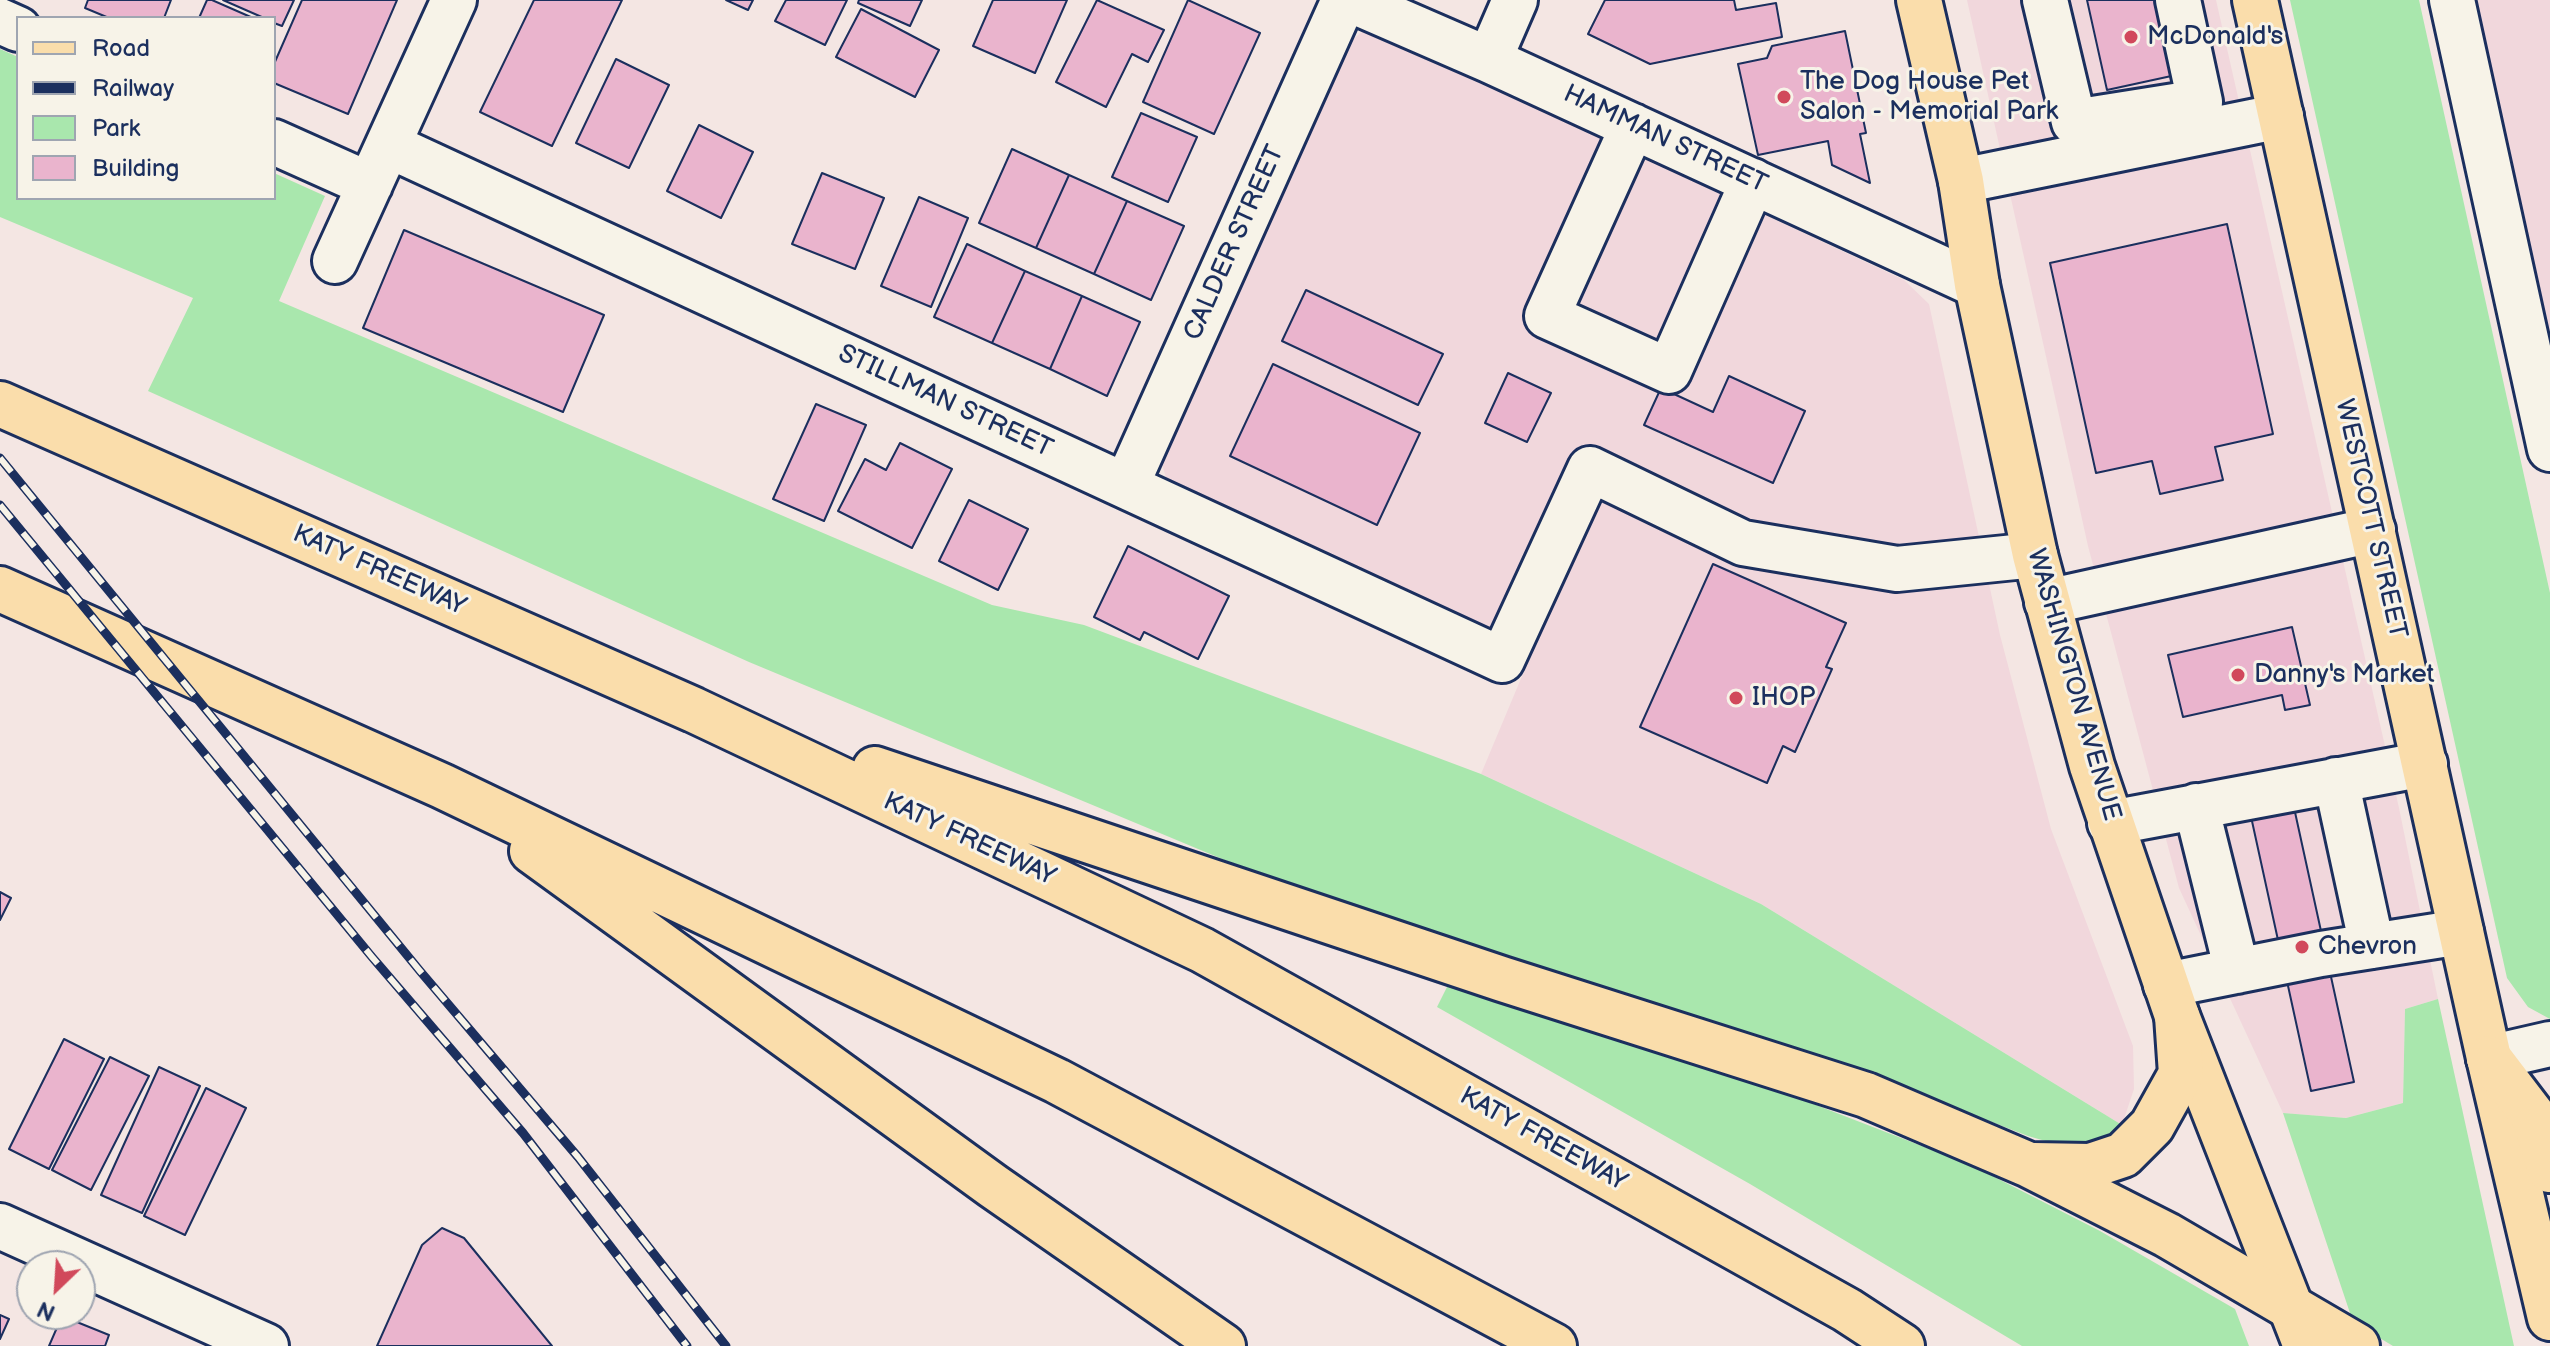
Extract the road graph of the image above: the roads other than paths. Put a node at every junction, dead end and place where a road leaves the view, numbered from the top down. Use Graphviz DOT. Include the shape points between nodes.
graph roads {
  1 [pos="454,0"];
  2 [pos="1344,0"];
  3 [pos="1351,0"];
  4 [pos="1515,0"];
  5 [pos="1919,0"];
  6 [pos="2045,0"];
  7 [pos="2178,0"];
  8 [pos="2255,0"];
  9 [pos="2452,0"];
  10 [pos="1489,60"];
  11 [pos="2281,116"];
  12 [pos="1633,126"];
  13 [pos="276,143"];
  14 [pos="388,145"];
  15 [pos="1753,181"];
  16 [pos="1961,181"];
  17 [pos="370,185"];
  18 [pos="335,261"];
  19 [pos="1977,285"];
  20 [pos="0,404"];
  21 [pos="2550,449"];
  22 [pos="1126,486"];
  23 [pos="2373,530"];
  24 [pos="2035,555"];
  25 [pos="0,589"];
  26 [pos="2047,602"];
  27 [pos="694,710"];
  28 [pos="2425,764"];
  29 [pos="2336,780"];
  30 [pos="442,786"];
  31 [pos="2196,806"];
  32 [pos="2110,823"];
  33 [pos="2461,932"];
  34 [pos="2372,946"];
  35 [pos="2237,971"];
  36 [pos="2171,1000"];
  37 [pos="2550,1044"];
  38 [pos="2489,1058"];
  39 [pos="2542,1115"];
  40 [pos="2027,1164"];
  41 [pos="2550,1170"];
  42 [pos="0,1226"];
  43 [pos="2287,1302"];
  44 [pos="2550,1318"];
  45 [pos="266,1346"];
  46 [pos="1223,1346"];
  47 [pos="1554,1346"];
  48 [pos="1902,1346"];
  49 [pos="2306,1346"];
  50 [pos="2357,1346"];
  1 -- 14 [label="street"];
  2 -- 22 [label="street, CALDER STREET"];
  3 -- 10 [label="street, HAMMAN STREET"];
  4 -- 10 [label="street"];
  5 -- 16 [label="main road, WASHINGTON AVENUE"];
  6 -- 7 [label="street" via="2074,122 2200,102"];
  8 -- 11 [label="main road, WESTCOTT STREET"];
  9 -- 21 [label="street"];
  10 -- 12 [label="street, HAMMAN STREET"];
  11 -- 16 [label="street"];
  11 -- 23 [label="main road, WESTCOTT STREET"];
  12 -- 15 [label="street, HAMMAN STREET"];
  12 -- 15 [label="street" via="1547,316 1669,371"];
  13 -- 17 [label="street"];
  14 -- 17 [label="street"];
  14 -- 22 [label="street, STILLMAN STREET"];
  15 -- 19 [label="street, HAMMAN STREET"];
  16 -- 19 [label="main road, WASHINGTON AVENUE"];
  17 -- 18 [label="street"];
  19 -- 24 [label="main road, WASHINGTON AVENUE"];
  20 -- 27 [label="main road, KATY FREEWAY"];
  22 -- 24 [label="street, STILLMAN STREET" via="1502,660 1590,469 1743,543 1897,569"];
  23 -- 26 [label="street"];
  23 -- 28 [label="main road, WESTCOTT STREET"];
  24 -- 26 [label="main road, WASHINGTON AVENUE"];
  25 -- 30 [label="main road"];
  26 -- 32 [label="main road, WASHINGTON AVENUE"];
  27 -- 40 [label="main road" via="1866,1095"];
  27 -- 48 [label="main road, KATY FREEWAY" via="1202,950 1833,1302"];
  28 -- 29 [label="street"];
  28 -- 33 [label="main road, WESTCOTT STREET"];
  29 -- 31 [label="street"];
  29 -- 34 [label="street"];
  30 -- 46 [label="main road"];
  30 -- 47 [label="main road" via="1057,1081"];
  31 -- 32 [label="street"];
  31 -- 35 [label="street"];
  32 -- 36 [label="main road, WASHINGTON AVENUE"];
  33 -- 34 [label="street"];
  33 -- 38 [label="main road, WESTCOTT STREET"];
  34 -- 35 [label="street"];
  35 -- 36 [label="street"];
  36 -- 40 [label="main road" via="2181,1074 2152,1126 2123,1155 2090,1166"];
  36 -- 43 [label="main road, WASHINGTON AVENUE"];
  37 -- 38 [label="street"];
  38 -- 39 [label="main road"];
  38 -- 44 [label="main road, WESTCOTT STREET"];
  39 -- 41 [label="main road"];
  40 -- 43 [label="main road"];
  42 -- 45 [label="street"];
  43 -- 49 [label="main road, WASHINGTON AVENUE"];
  43 -- 50 [label="main road"];
}
